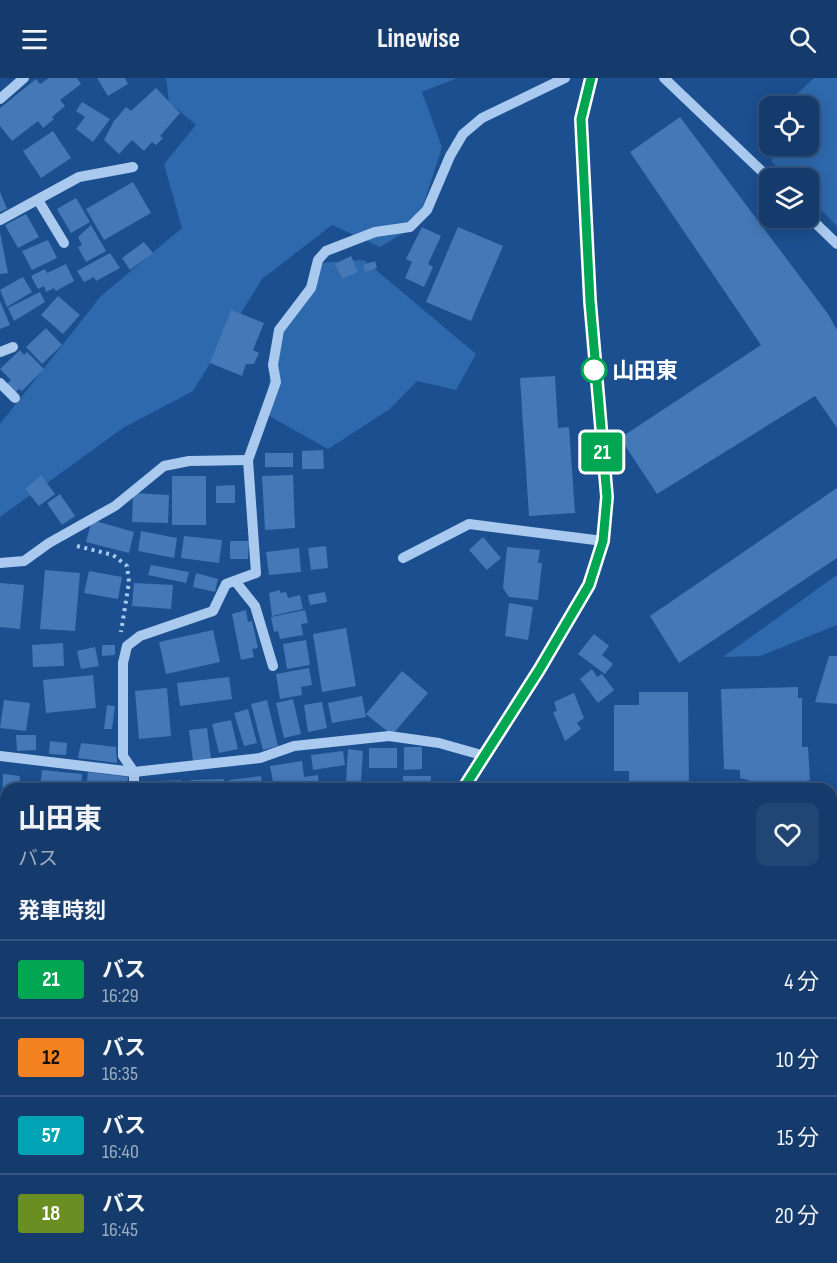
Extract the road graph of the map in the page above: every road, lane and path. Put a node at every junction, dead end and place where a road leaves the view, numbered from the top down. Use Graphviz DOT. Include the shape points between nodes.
graph roads {
  1 [pos="24,78"];
  2 [pos="566,78"];
  3 [pos="591,78"];
  4 [pos="664,78"];
  5 [pos="0,99"];
  6 [pos="133,167"];
  7 [pos="759,169"];
  8 [pos="38,200"];
  9 [pos="0,220"];
  10 [pos="819,227"];
  11 [pos="64,243"];
  12 [pos="837,244"];
  13 [pos="13,347"];
  14 [pos="0,352"];
  15 [pos="0,383"];
  16 [pos="15,398"];
  17 [pos="248,460"];
  18 [pos="603,541"];
  19 [pos="49,543"];
  20 [pos="403,558"];
  21 [pos="0,563"];
  22 [pos="235,581"];
  23 [pos="127,646"];
  24 [pos="273,666"];
  25 [pos="0,756"];
  26 [pos="484,756"];
  27 [pos="134,772"];
  28 [pos="134,783"];
  29 [pos="467,783"];
  1 -- 5 [label="street"];
  2 -- 17 [label="street" via="482,118 463,134 427,210 410,227 375,232 326,251 318,260 311,288 279,330 273,365 276,382"];
  3 -- 18 [label="street" via="581,119 590,301 607,497"];
  4 -- 7 [label="street"];
  6 -- 8 [label="street" via="78,177"];
  8 -- 9 [label="street"];
  8 -- 11 [label="street"];
  10 -- 12 [label="street"];
  13 -- 14 [label="street"];
  15 -- 16 [label="street"];
  17 -- 19 [label="street" via="189,461 164,466 115,506"];
  17 -- 22 [label="street" via="256,573"];
  18 -- 20 [label="street" via="469,524"];
  18 -- 26 [label="street" via="589,585"];
  19 -- 21 [label="street" via="24,561"];
  19 -- 23 [label="path" via="113,555 127,566 129,582 121,630"];
  22 -- 23 [label="street" via="226,584 213,611 140,636"];
  22 -- 24 [label="street" via="255,606"];
  23 -- 27 [label="street" via="123,663 123,756"];
  25 -- 27 [label="street"];
  26 -- 27 [label="street" via="439,742 389,736 294,746 260,758"];
  26 -- 29 [label="street"];
  27 -- 28 [label="street"];
}
